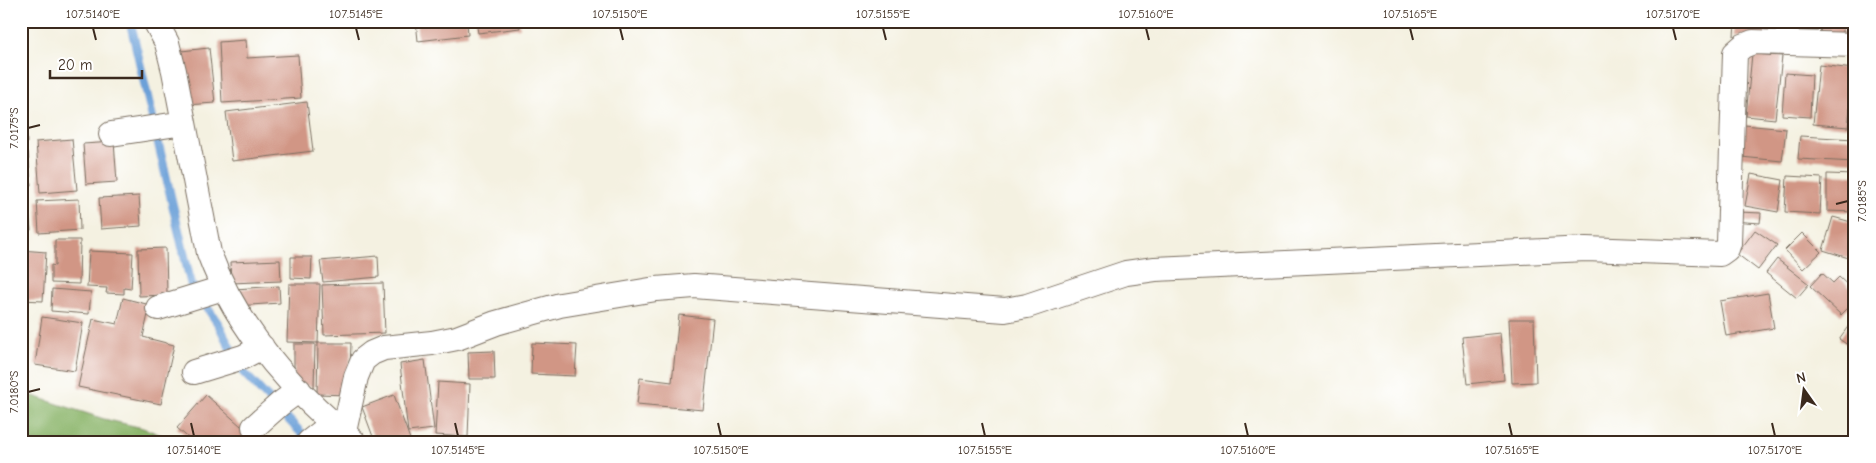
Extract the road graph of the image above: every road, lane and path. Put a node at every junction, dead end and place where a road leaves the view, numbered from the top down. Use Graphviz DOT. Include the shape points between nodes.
graph roads {
  1 [pos="156,21"];
  2 [pos="1855,45"];
  3 [pos="184,123"];
  4 [pos="120,133"];
  5 [pos="223,288"];
  6 [pos="168,306"];
  7 [pos="252,352"];
  8 [pos="203,370"];
  9 [pos="289,397"];
  10 [pos="257,424"];
  11 [pos="331,435"];
  1 -- 3 [label="street" via="167,43"];
  2 -- 11 [label="street" via="1753,42 1734,54 1729,243 1720,254 1586,249 1155,269 1126,273 1006,310 694,286 656,289 560,305 457,338 432,344 384,348 372,353 363,360"];
  3 -- 4 [label="street"];
  3 -- 5 [label="street" via="209,253"];
  5 -- 6 [label="street"];
  5 -- 7 [label="street" via="253,337"];
  7 -- 8 [label="street"];
  7 -- 9 [label="street"];
  9 -- 10 [label="street"];
  9 -- 11 [label="street"];
}
